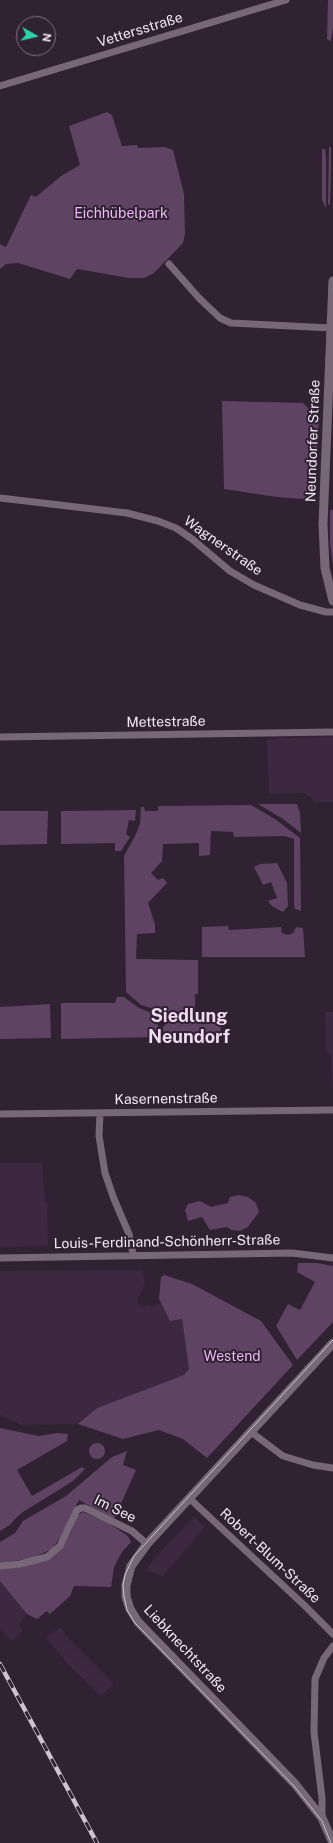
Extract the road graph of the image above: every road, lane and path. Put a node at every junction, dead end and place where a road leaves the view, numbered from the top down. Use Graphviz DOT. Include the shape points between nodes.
graph roads {
  1 [pos="286,0"];
  2 [pos="0,86"];
  3 [pos="169,264"];
  4 [pos="333,281"];
  5 [pos="332,328"];
  6 [pos="330,425"];
  7 [pos="0,498"];
  8 [pos="333,601"];
  9 [pos="333,612"];
  10 [pos="333,732"];
  11 [pos="0,737"];
  12 [pos="333,1110"];
  13 [pos="100,1113"];
  14 [pos="0,1114"];
  15 [pos="132,1254"];
  16 [pos="0,1258"];
  17 [pos="333,1258"];
  18 [pos="333,1343"];
  19 [pos="250,1432"];
  20 [pos="333,1468"];
  21 [pos="189,1498"];
  22 [pos="148,1544"];
  23 [pos="0,1566"];
  24 [pos="333,1634"];
  25 [pos="333,1646"];
  26 [pos="322,1818"];
  27 [pos="333,1843"];
  1 -- 2 [label="street, Vettersstraße"];
  3 -- 5 [label="street" via="220,318 231,323"];
  4 -- 5 [label="street, Neundorfer Straße"];
  5 -- 6 [label="street, Neundorfer Straße"];
  6 -- 8 [label="street, Neundorfer Straße" via="323,524 324,555"];
  7 -- 9 [label="street, Wagnerstraße" via="127,513 158,521 192,538 230,571 254,585 300,605"];
  10 -- 11 [label="street, Mettestraße"];
  12 -- 13 [label="street, Kasernenstraße"];
  13 -- 14 [label="street, Kasernenstraße"];
  13 -- 15 [label="street" via="99,1136 105,1173 129,1234"];
  15 -- 16 [label="street, Louis-Ferdinand-Schönherr-Straße"];
  15 -- 17 [label="street, Louis-Ferdinand-Schönherr-Straße" via="292,1253"];
  18 -- 19 [label="street, Liebknechtstraße"];
  19 -- 20 [label="street" via="283,1456"];
  19 -- 21 [label="street, Liebknechtstraße"];
  21 -- 22 [label="street, Liebknechtstraße"];
  21 -- 24 [label="street, Robert-Blum-Straße"];
  22 -- 23 [label="street, Im See" via="132,1531 86,1508 80,1508 60,1546 47,1556 20,1564"];
  22 -- 26 [label="street, Liebknechtstraße" via="131,1566 126,1585 126,1597 138,1622 295,1784"];
  25 -- 26 [label="street" via="324,1658 315,1679 314,1732"];
  26 -- 27 [label="street, Liebknechtstraße"];
}
